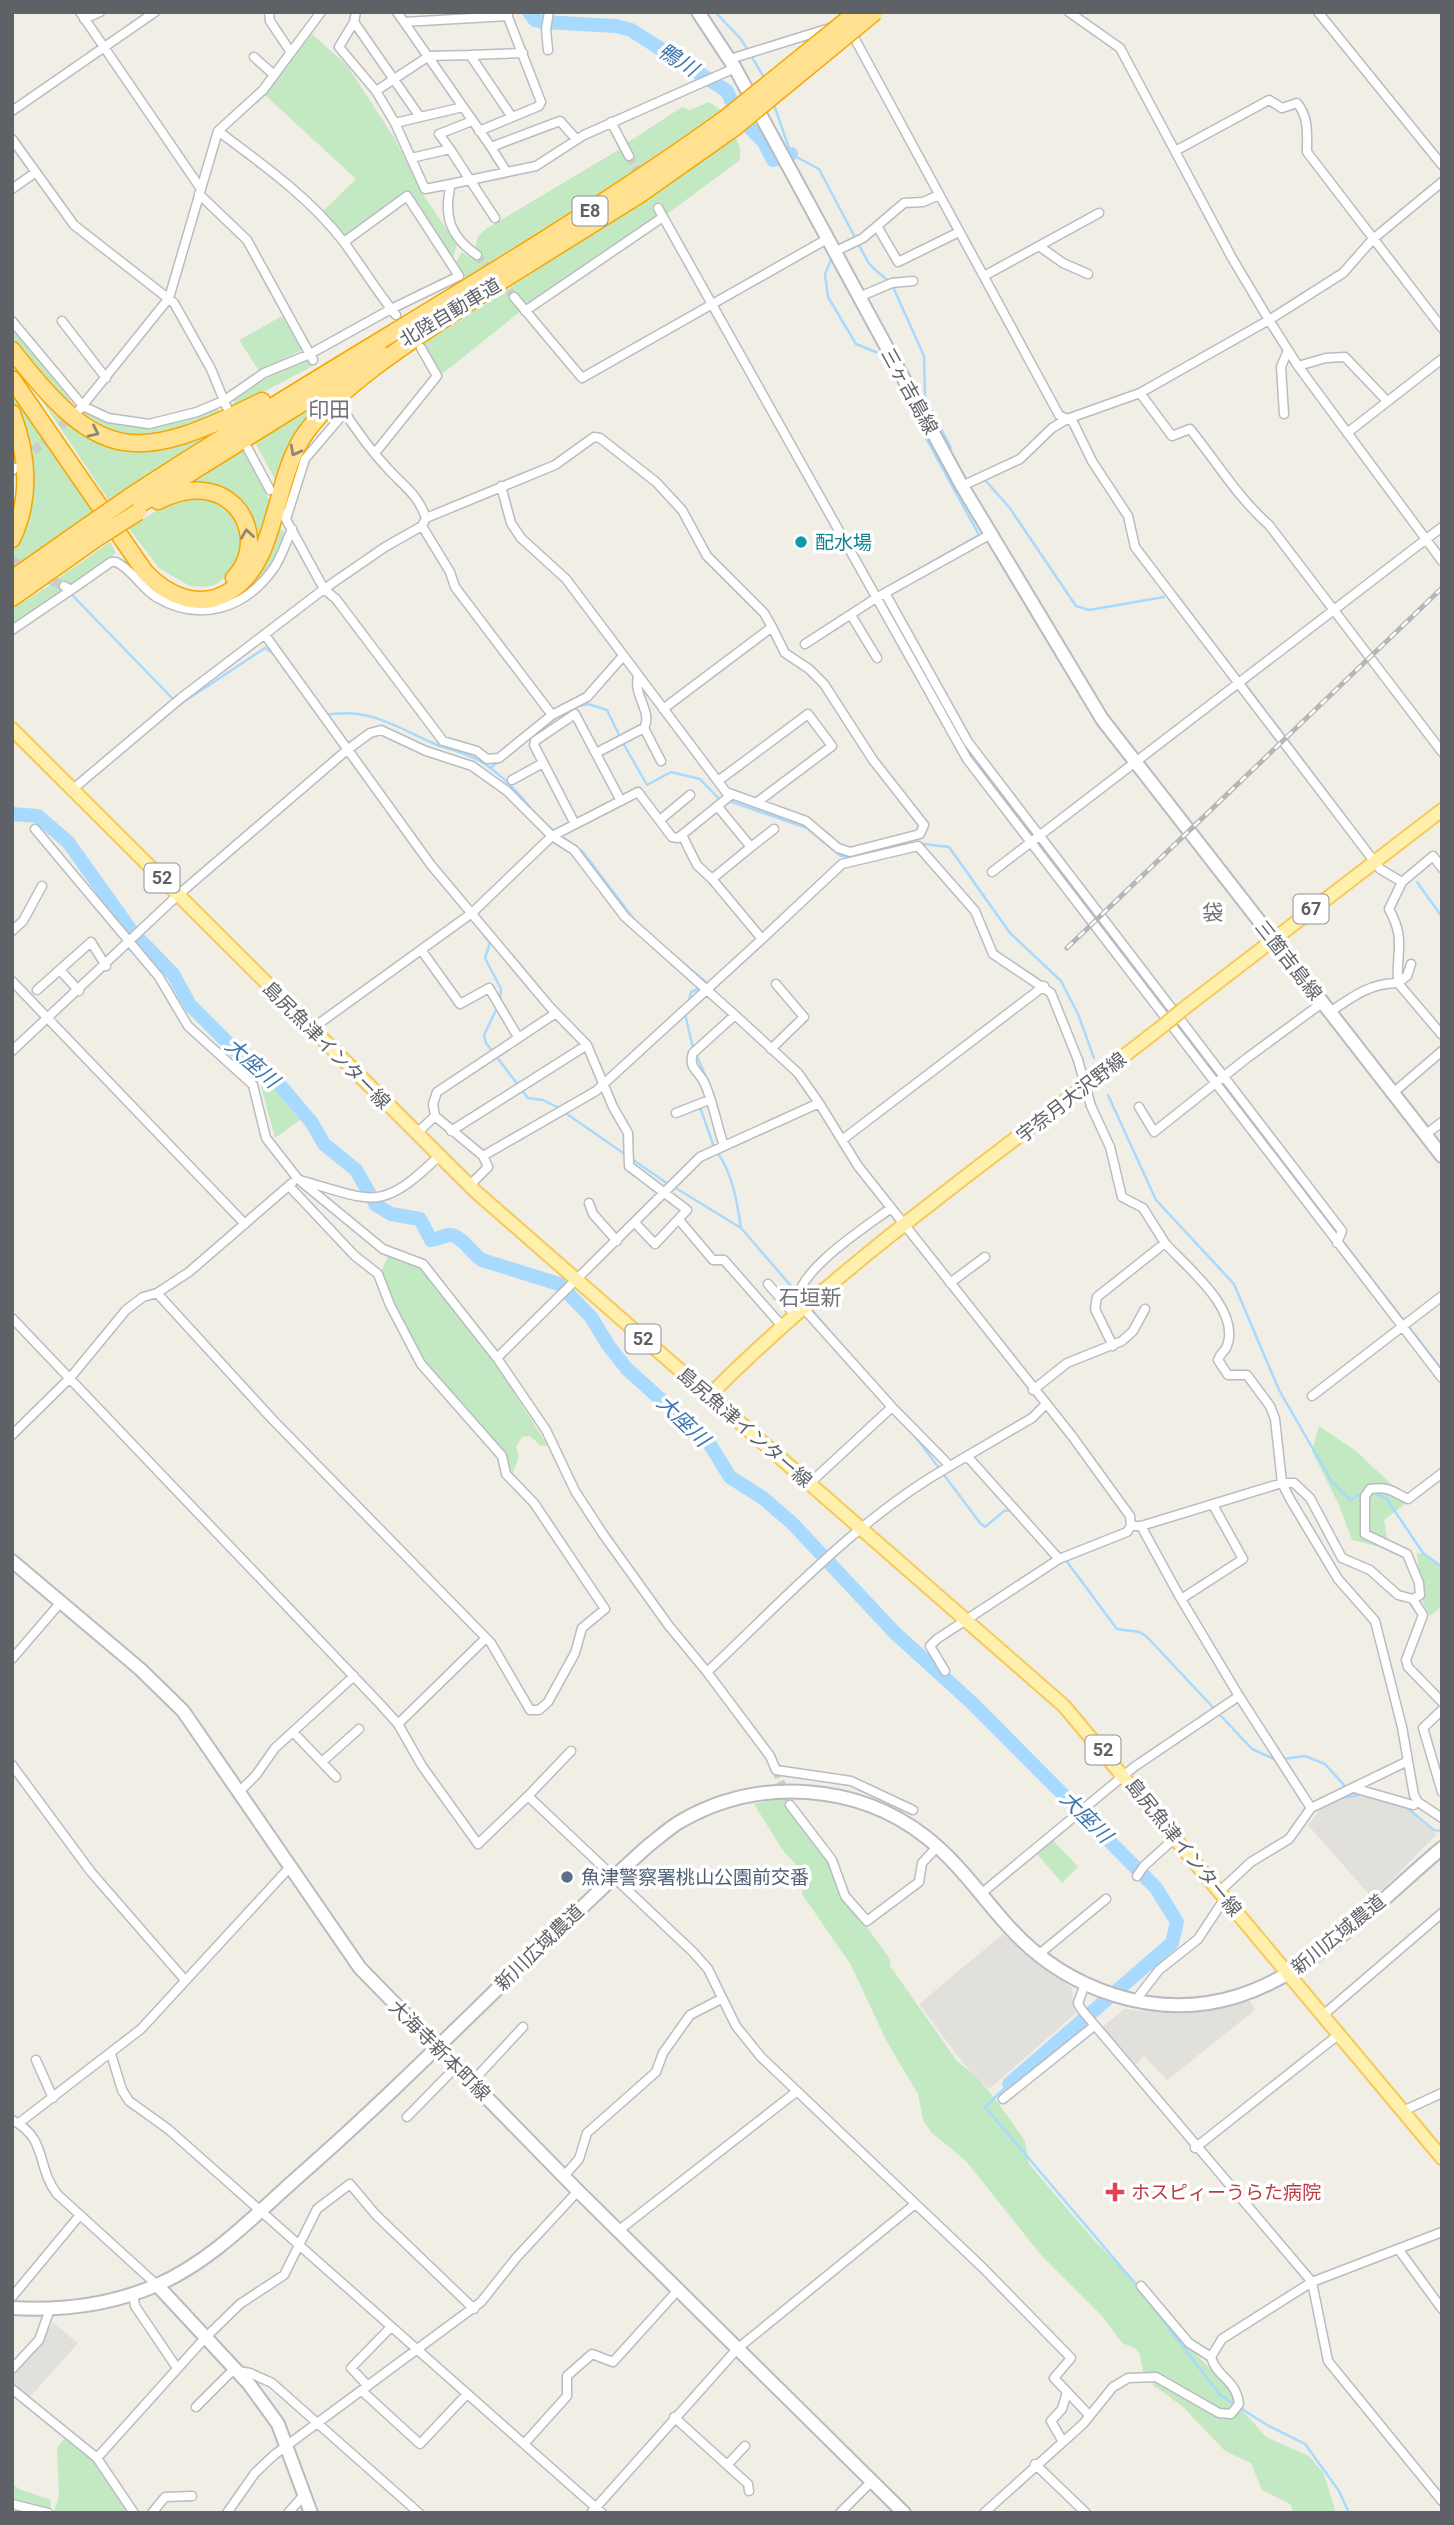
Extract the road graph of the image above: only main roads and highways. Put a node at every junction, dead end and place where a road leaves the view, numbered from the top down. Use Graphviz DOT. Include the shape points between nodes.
graph roads {
  1 [pos="698,12"];
  2 [pos="876,12"];
  3 [pos="852,18"];
  4 [pos="730,123"];
  5 [pos="497,284"];
  6 [pos="449,298"];
  7 [pos="12,350"];
  8 [pos="12,366"];
  9 [pos="12,379"];
  10 [pos="12,413"];
  11 [pos="133,506"];
  12 [pos="94,532"];
  13 [pos="12,538"];
  14 [pos="12,579"];
  15 [pos="12,597"];
  16 [pos="12,729"];
  17 [pos="1136,763"];
  18 [pos="1442,810"];
  19 [pos="1272,939"];
  20 [pos="1442,1156"];
  21 [pos="709,1396"];
  22 [pos="12,1561"];
  23 [pos="1442,1848"];
  24 [pos="1287,1975"];
  25 [pos="437,2045"];
  26 [pos="1442,2158"];
  27 [pos="157,2285"];
  28 [pos="12,2308"];
  29 [pos="311,2513"];
  30 [pos="904,2513"];
  1 -- 17 [label="main road, 三ヶ吉島線" via="732,64 962,486 1070,669"];
  2 -- 4 [label="highway, 北陸自動車道 / E8, bridge"];
  3 -- 4 [label="highway, 北陸自動車道 / E8, bridge"];
  4 -- 5 [label="highway, 北陸自動車道 / E8" via="639,194"];
  4 -- 6 [label="highway, 北陸自動車道 / E8"];
  5 -- 9 [label="highway, one-way" via="360,380 314,422 287,466 254,567 230,591 211,599 180,597 145,572"];
  5 -- 11 [label="highway, 北陸自動車道 / E8"];
  7 -- 6 [label="highway, one-way" via="74,421 109,439 149,443 178,438 237,413"];
  6 -- 11 [label="highway, 北陸自動車道 / E8" via="248,420"];
  8 -- 11 [label="highway, one-way" via="130,540 161,576 188,591 208,590 233,579 244,564 249,546 245,520 236,506 220,496 200,491 178,493"];
  10 -- 13 [label="highway" via="23,447 27,482"];
  11 -- 12 [label="highway, 北陸自動車道 / E8, bridge"];
  12 -- 14 [label="highway, 北陸自動車道 / E8"];
  12 -- 15 [label="highway, 北陸自動車道 / E8"];
  16 -- 21 [label="main road, 島尻魚津インター線 / 52" via="469,1186"];
  17 -- 19 [label="main road, 三箇吉島線"];
  18 -- 19 [label="main road, 宇奈月大沢野線 / 67"];
  19 -- 20 [label="main road, 三箇吉島線"];
  19 -- 21 [label="main road, 宇奈月大沢野線 / 67, bridge" via="799,1311"];
  21 -- 24 [label="main road, 島尻魚津インター線 / 52" via="1037,1680 1124,1774"];
  22 -- 25 [label="main road, 大海寺新本町線" via="168,1694 360,1968"];
  23 -- 24 [label="main road, 新川広域農道"];
  24 -- 25 [label="main road, 新川広域農道" via="1236,1997 1177,2006 1128,2000 1103,1991 1038,1955 937,1847 906,1824 861,1803 814,1791 783,1790 728,1802 682,1820 613,1877"];
  24 -- 26 [label="main road, 島尻魚津インター線 / 52"];
  25 -- 27 [label="main road, 新川広域農道" via="338,2142 227,2240"];
  25 -- 30 [label="main road, 大海寺新本町線" via="578,2192"];
  27 -- 28 [label="main road, 新川広域農道" via="96,2304"];
  27 -- 29 [label="main road" via="263,2402 287,2445"];
}
